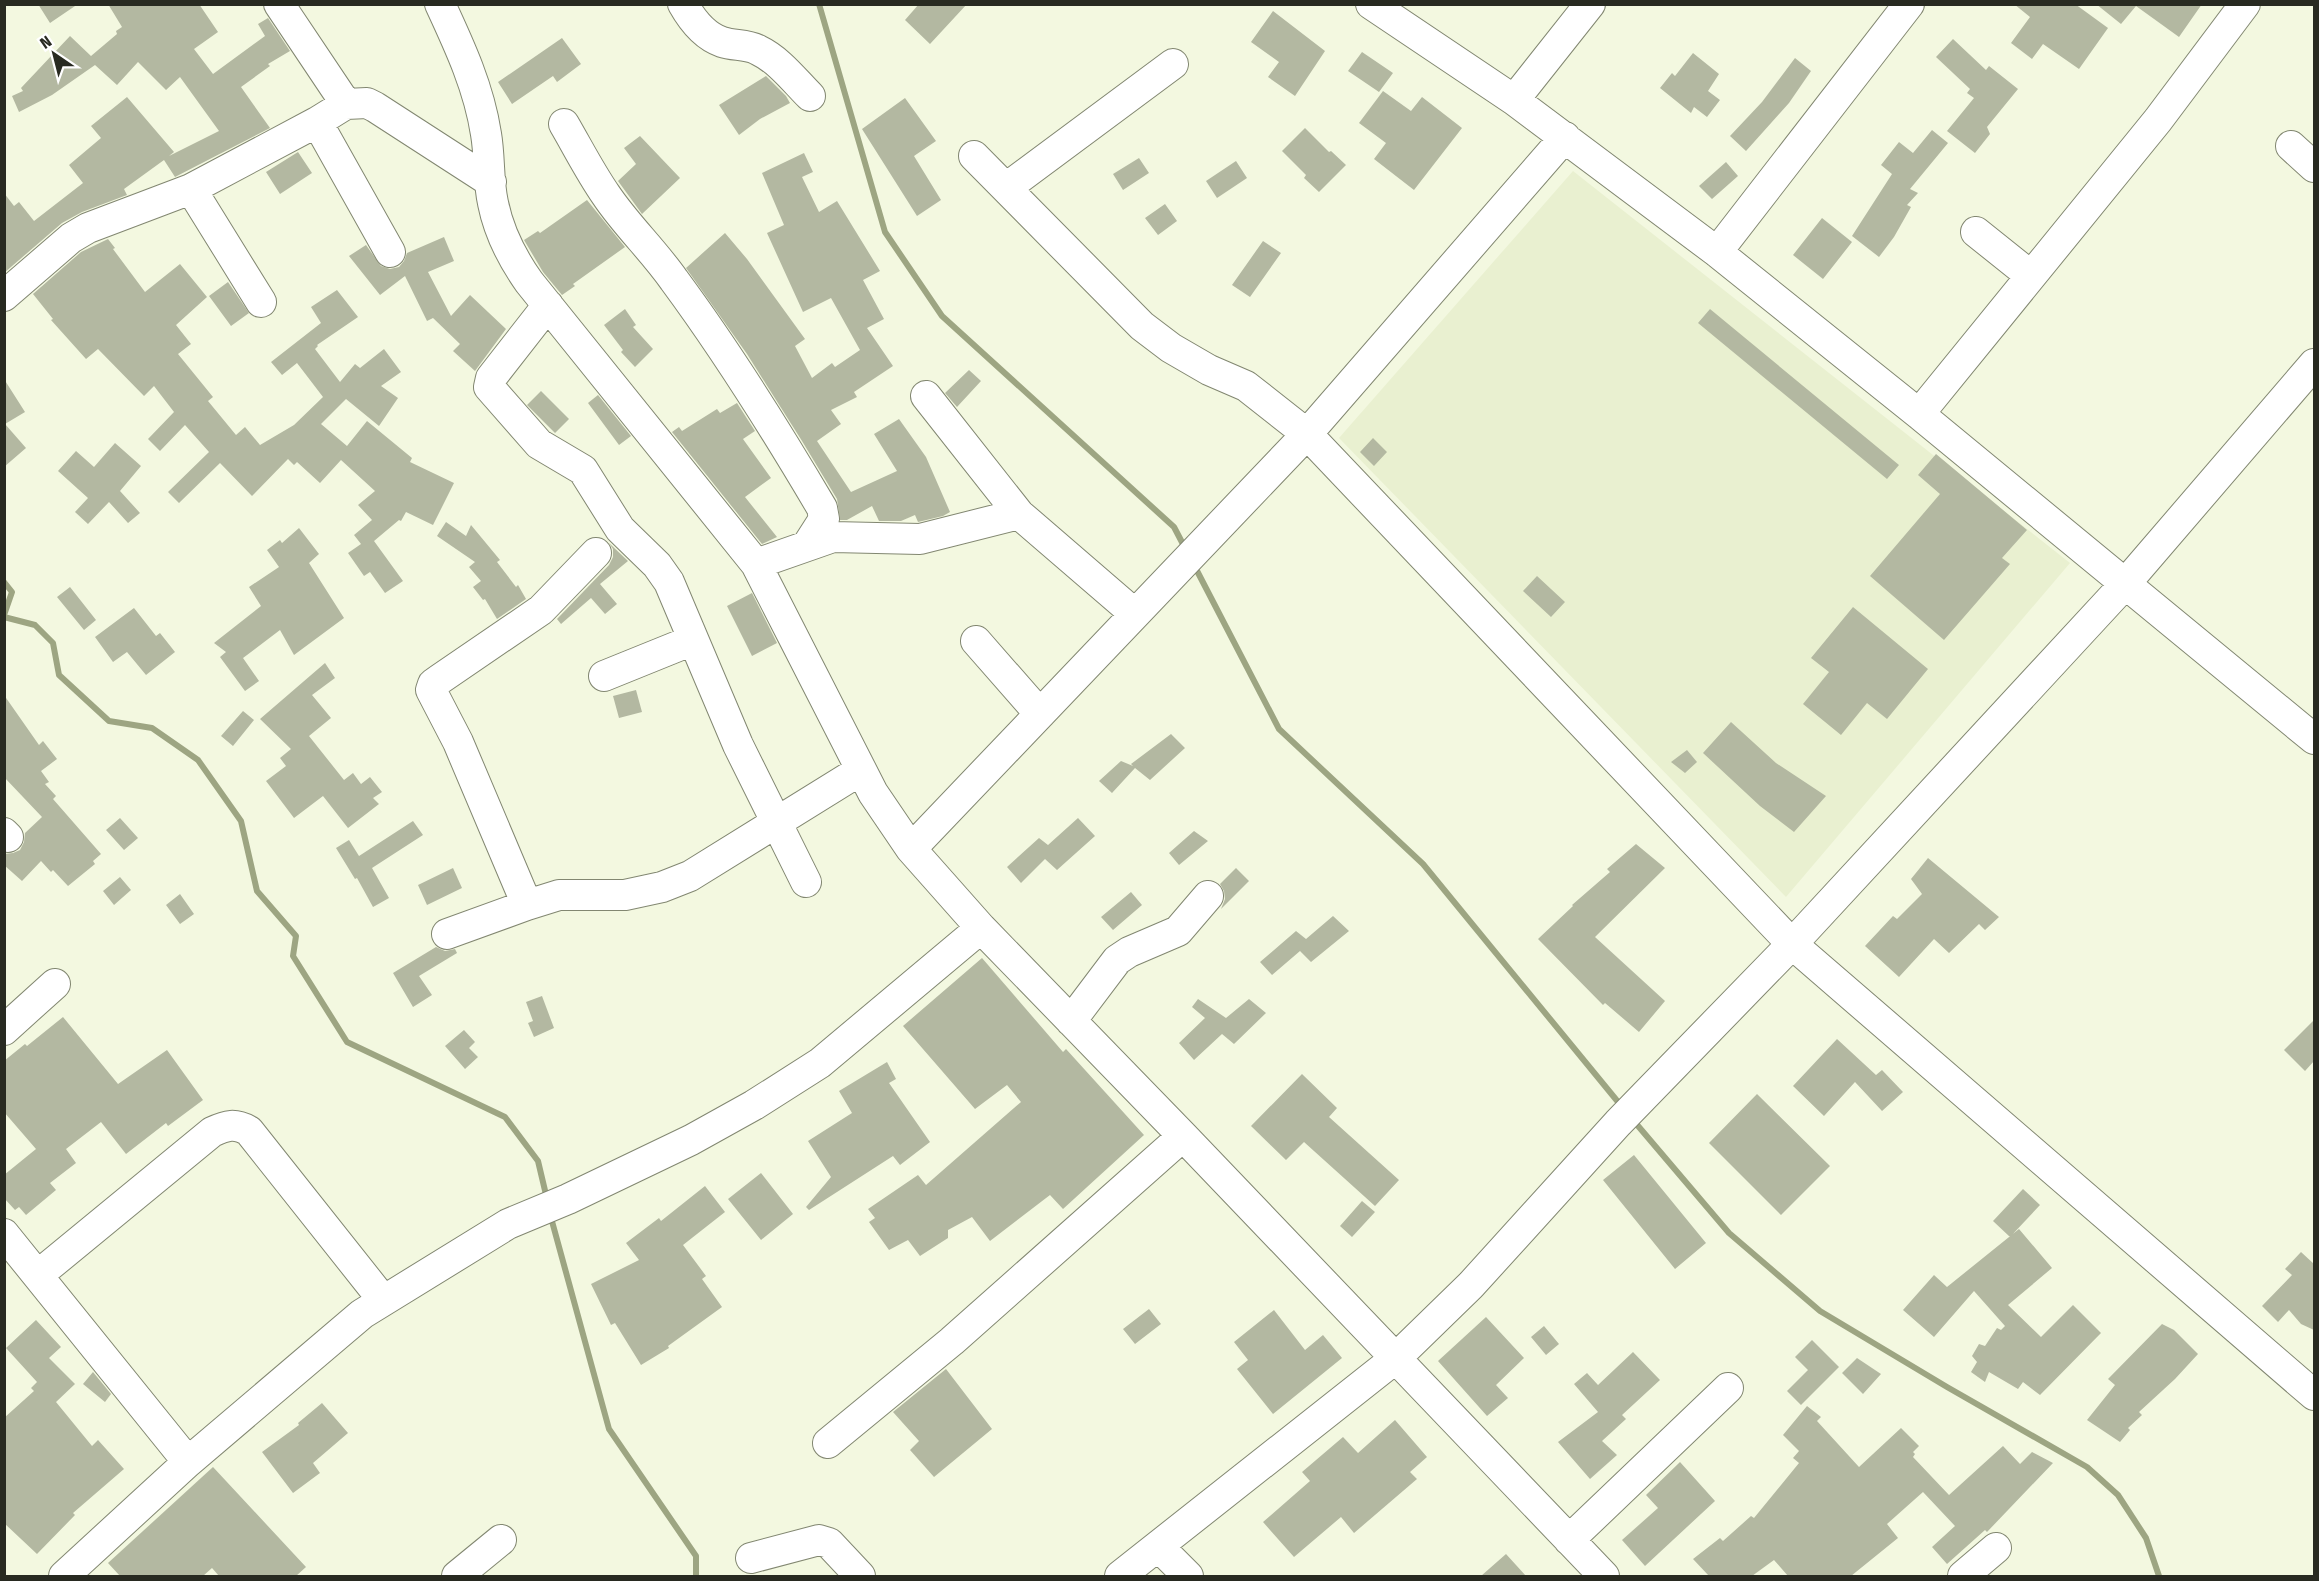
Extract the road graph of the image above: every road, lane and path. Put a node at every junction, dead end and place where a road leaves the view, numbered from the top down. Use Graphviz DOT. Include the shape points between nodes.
graph roads {
  1 [pos="279,4"];
  2 [pos="440,4"];
  3 [pos="683,4"];
  4 [pos="1371,4"];
  5 [pos="1590,4"];
  6 [pos="1909,4"];
  7 [pos="2245,4"];
  8 [pos="1173,64"];
  9 [pos="810,96"];
  10 [pos="1514,100"];
  11 [pos="346,104"];
  12 [pos="317,123"];
  13 [pos="564,124"];
  14 [pos="1565,137"];
  15 [pos="2291,146"];
  16 [pos="974,156"];
  17 [pos="2314,166"];
  18 [pos="491,182"];
  19 [pos="1006,188"];
  20 [pos="191,189"];
  21 [pos="1976,232"];
  22 [pos="390,252"];
  23 [pos="1717,252"];
  24 [pos="2031,276"];
  25 [pos="4,296"];
  26 [pos="261,302"];
  27 [pos="548,306"];
  28 [pos="2309,381"];
  29 [pos="926,396"];
  30 [pos="1919,414"];
  31 [pos="1307,434"];
  32 [pos="1019,514"];
  33 [pos="808,544"];
  34 [pos="596,553"];
  35 [pos="756,564"];
  36 [pos="2126,584"];
  37 [pos="1135,614"];
  38 [pos="693,640"];
  39 [pos="976,641"];
  40 [pos="604,676"];
  41 [pos="1040,714"];
  42 [pos="2314,739"];
  43 [pos="861,770"];
  44 [pos="777,824"];
  45 [pos="911,849"];
  46 [pos="806,882"];
  47 [pos="1208,896"];
  48 [pos="527,905"];
  49 [pos="981,928"];
  50 [pos="447,934"];
  51 [pos="1792,944"];
  52 [pos="55,984"];
  53 [pos="1071,1021"];
  54 [pos="4,1030"];
  55 [pos="1184,1136"];
  56 [pos="4,1234"];
  57 [pos="38,1275"];
  58 [pos="383,1300"];
  59 [pos="1396,1358"];
  60 [pos="1728,1388"];
  61 [pos="2314,1395"];
  62 [pos="828,1443"];
  63 [pos="188,1462"];
  64 [pos="501,1540"];
  65 [pos="1569,1540"];
  66 [pos="1158,1546"];
  67 [pos="1996,1548"];
  68 [pos="751,1558"];
  69 [pos="64,1576"];
  70 [pos="457,1576"];
  71 [pos="860,1576"];
  72 [pos="1120,1576"];
  73 [pos="1188,1576"];
  74 [pos="1604,1576"];
  75 [pos="1963,1576"];
  1 -- 11 [label="street"];
  2 -- 18 [label="street" via="476,86"];
  3 -- 9 [label="street" via="693,22 706,33 720,42 756,48 772,58"];
  4 -- 10 [label="street"];
  5 -- 10 [label="street"];
  6 -- 23 [label="street"];
  7 -- 24 [label="street" via="2158,120"];
  8 -- 19 [label="street"];
  10 -- 14 [label="street"];
  11 -- 12 [label="street"];
  11 -- 18 [label="street" via="375,106"];
  12 -- 20 [label="street"];
  12 -- 22 [label="street"];
  13 -- 33 [label="street" via="605,194 673,278 714,337 822,508 824,519"];
  14 -- 23 [label="street"];
  14 -- 31 [label="street"];
  15 -- 17 [label="street"];
  16 -- 19 [label="street"];
  18 -- 27 [label="street" via="502,234 514,260"];
  19 -- 31 [label="street" via="1142,326 1170,348 1246,386"];
  20 -- 25 [label="street" via="88,228"];
  20 -- 26 [label="street"];
  21 -- 24 [label="street"];
  23 -- 30 [label="street"];
  24 -- 30 [label="street"];
  27 -- 35 [label="street"];
  27 -- 38 [label="street" via="491,378 489,387 539,444 583,471 620,529 669,582"];
  28 -- 36 [label="street"];
  29 -- 32 [label="street"];
  30 -- 36 [label="street"];
  31 -- 37 [label="street"];
  31 -- 51 [label="street"];
  32 -- 33 [label="street" via="920,539 833,537"];
  32 -- 37 [label="street"];
  33 -- 35 [label="street"];
  34 -- 48 [label="street" via="541,610 433,684 431,690 458,742"];
  35 -- 43 [label="street"];
  36 -- 42 [label="street"];
  36 -- 51 [label="street"];
  37 -- 41 [label="street"];
  38 -- 40 [label="street"];
  38 -- 44 [label="street"];
  39 -- 41 [label="street"];
  41 -- 45 [label="street"];
  43 -- 44 [label="street"];
  43 -- 45 [label="street"];
  44 -- 46 [label="street"];
  44 -- 48 [label="street" via="690,876 662,887 625,895 571,894"];
  45 -- 49 [label="street"];
  47 -- 53 [label="street" via="1178,931 1117,960"];
  48 -- 50 [label="street"];
  49 -- 53 [label="street"];
  49 -- 58 [label="street" via="820,1063 754,1105 691,1140 508,1224"];
  51 -- 59 [label="street" via="1618,1123 1471,1285"];
  51 -- 61 [label="street"];
  52 -- 54 [label="street"];
  53 -- 55 [label="street"];
  55 -- 59 [label="street"];
  55 -- 62 [label="street" via="952,1341"];
  56 -- 57 [label="street"];
  57 -- 58 [label="street" via="212,1132 227,1125 239,1125 249,1131"];
  57 -- 63 [label="street"];
  58 -- 63 [label="street" via="327,1342"];
  59 -- 65 [label="street"];
  59 -- 66 [label="street"];
  60 -- 65 [label="street"];
  63 -- 69 [label="street"];
  64 -- 70 [label="street"];
  65 -- 74 [label="street"];
  66 -- 72 [label="street"];
  66 -- 73 [label="street"];
  67 -- 75 [label="street"];
  68 -- 71 [label="street" via="819,1540 829,1543"];
}
